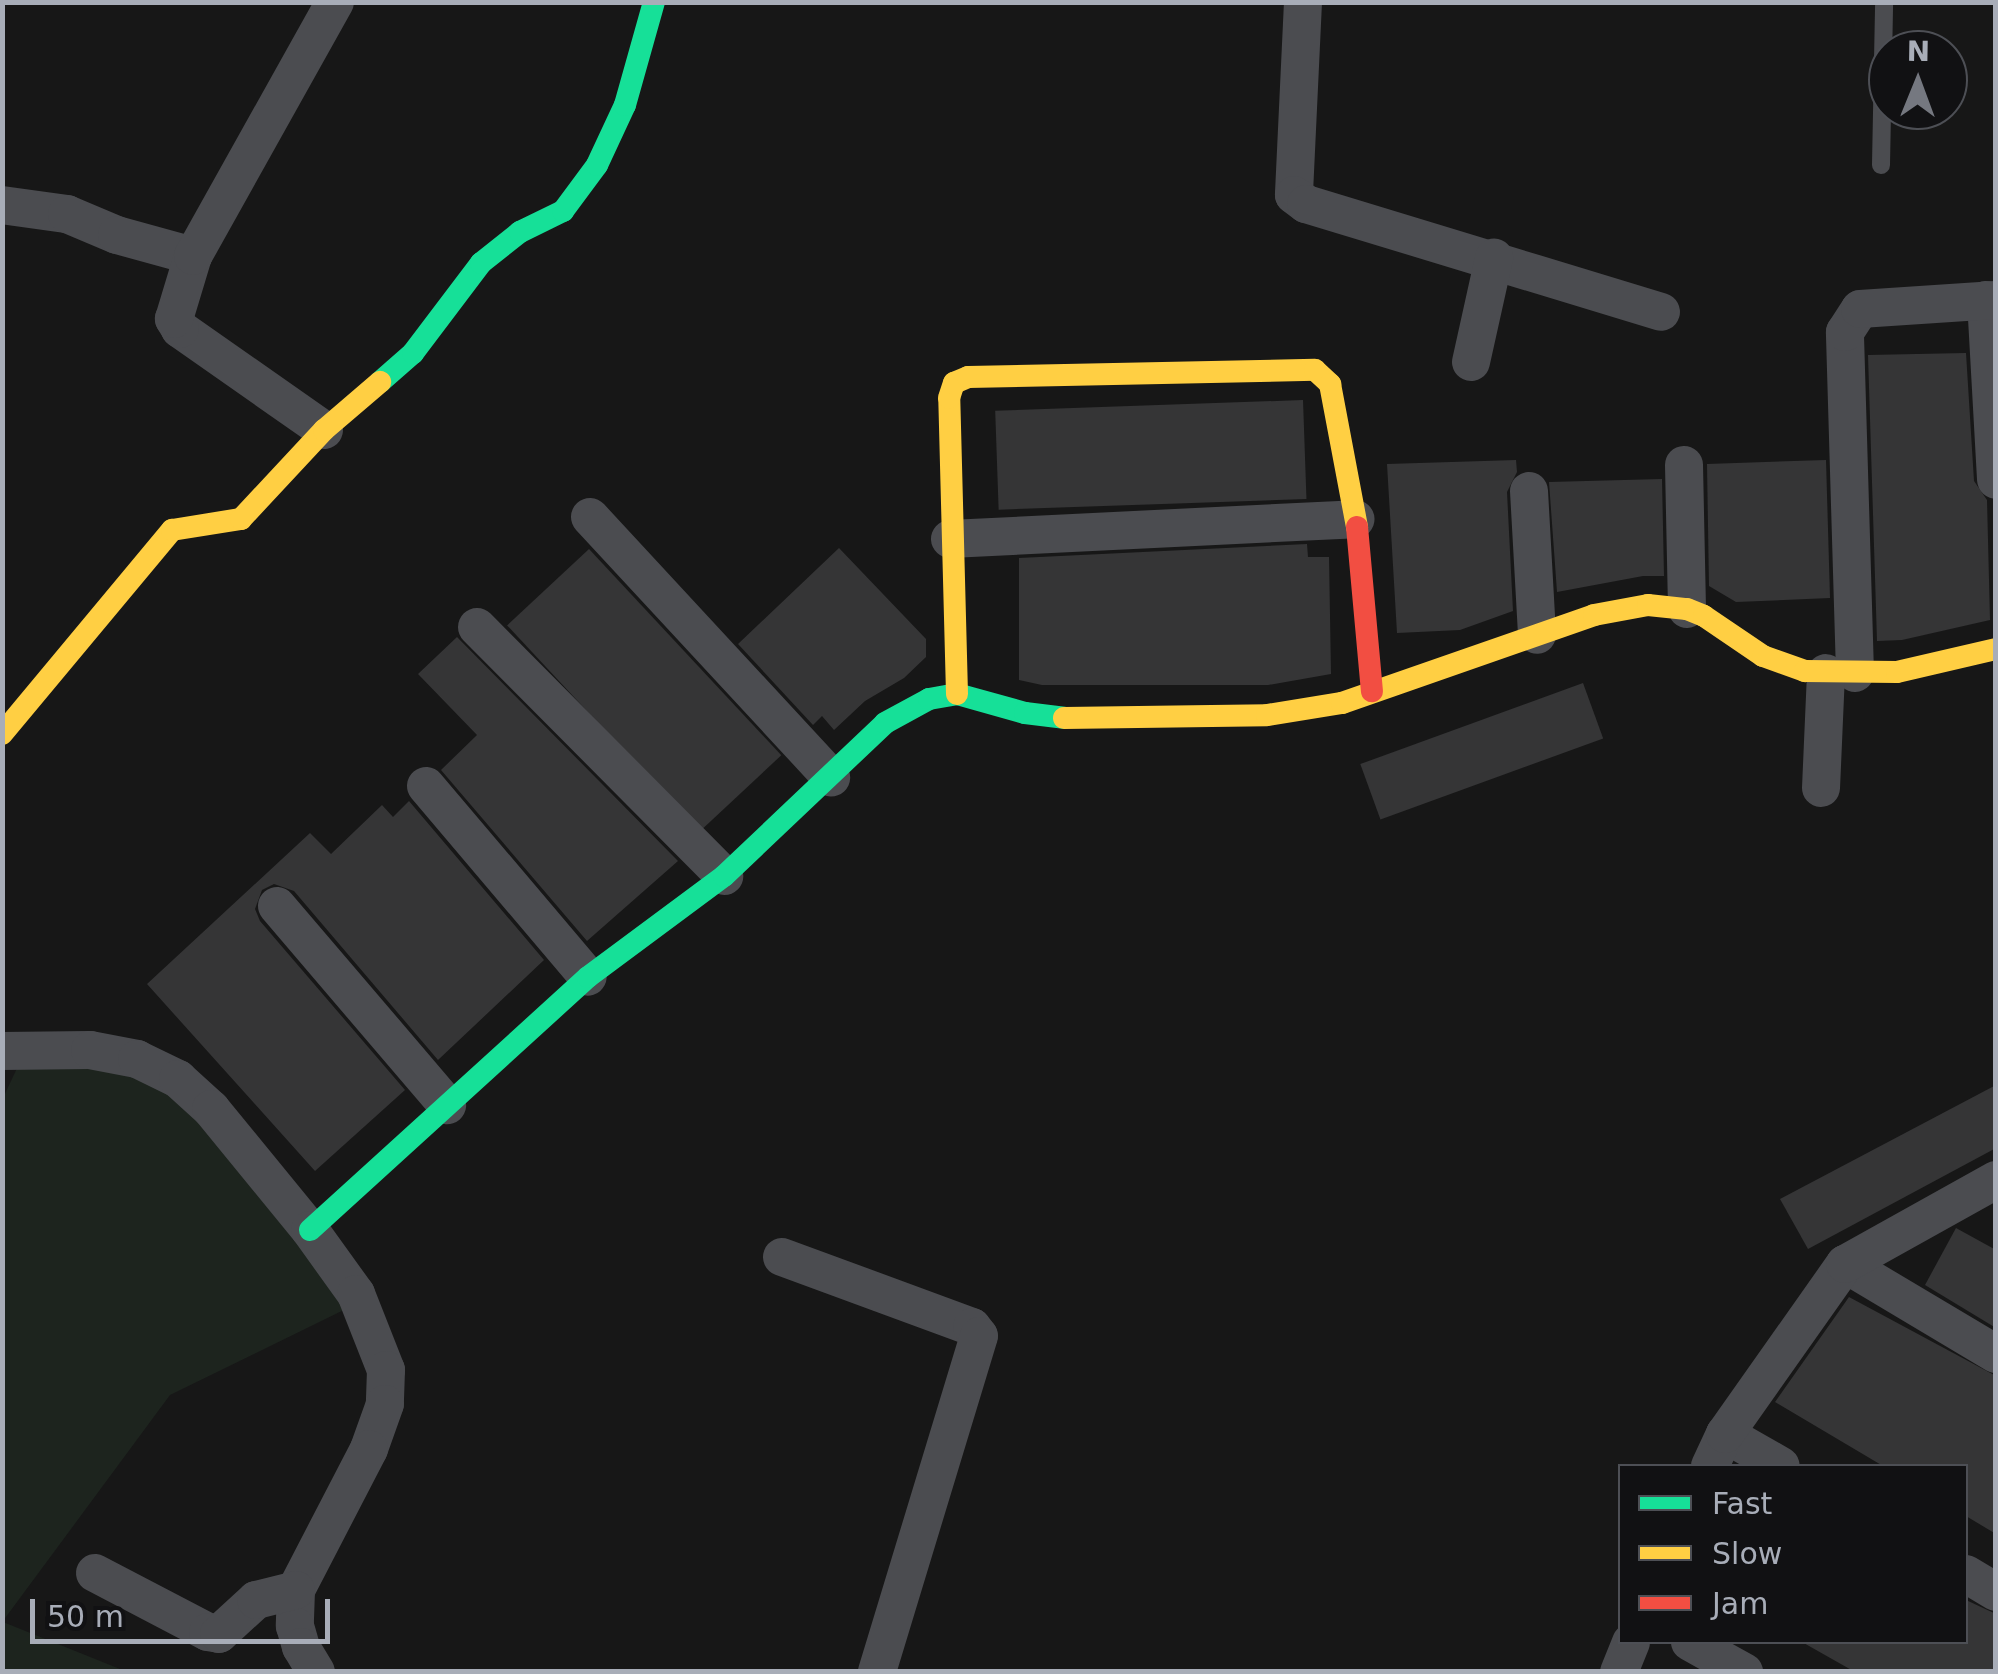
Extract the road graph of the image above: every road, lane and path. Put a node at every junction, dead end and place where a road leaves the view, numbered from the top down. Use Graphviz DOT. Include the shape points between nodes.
graph roads {
  1 [pos="336,2"];
  2 [pos="654,2"];
  3 [pos="1303,2"];
  4 [pos="1884,2"];
  5 [pos="1881,165"];
  6 [pos="2,205"];
  7 [pos="194,256"];
  8 [pos="1494,258"];
  9 [pos="1991,300"];
  10 [pos="1660,312"];
  11 [pos="1471,362"];
  12 [pos="324,430"];
  13 [pos="1684,466"];
  14 [pos="1996,480"];
  15 [pos="1530,490"];
  16 [pos="590,516"];
  17 [pos="1356,520"];
  18 [pos="950,540"];
  19 [pos="1687,609"];
  20 [pos="477,627"];
  21 [pos="1537,634"];
  22 [pos="1996,649"];
  23 [pos="1840,673"];
  24 [pos="1372,692"];
  25 [pos="957,694"];
  26 [pos="2,734"];
  27 [pos="831,777"];
  28 [pos="426,786"];
  29 [pos="1822,788"];
  30 [pos="724,876"];
  31 [pos="277,906"];
  32 [pos="588,977"];
  33 [pos="2,1051"];
  34 [pos="447,1105"];
  35 [pos="1996,1180"];
  36 [pos="310,1230"];
  37 [pos="782,1258"];
  38 [pos="1845,1264"];
  39 [pos="1996,1354"];
  40 [pos="1717,1450"];
  41 [pos="1773,1464"];
  42 [pos="95,1573"];
  43 [pos="1968,1575"];
  44 [pos="296,1590"];
  45 [pos="1996,1592"];
  46 [pos="1630,1644"];
  47 [pos="1694,1644"];
  48 [pos="316,1672"];
  49 [pos="877,1672"];
  50 [pos="1619,1672"];
  51 [pos="1744,1672"];
  1 -- 7 [label="street"];
  2 -- 12 [label="street" via="625,106 597,164 563,211 520,232 480,263 413,353"];
  3 -- 8 [label="street" via="1294,195"];
  4 -- 5 [label="lane"];
  6 -- 7 [label="street" via="67,214"];
  7 -- 12 [label="street" via="176,304 180,329"];
  8 -- 10 [label="street"];
  8 -- 11 [label="street"];
  9 -- 14 [label="street"];
  9 -- 23 [label="street" via="1860,309 1845,332"];
  12 -- 26 [label="street" via="241,519 172,530"];
  13 -- 19 [label="street"];
  15 -- 21 [label="street"];
  16 -- 27 [label="street"];
  17 -- 18 [label="street"];
  17 -- 18 [label="street" via="1330,384 1314,370 968,377 954,383 948,398"];
  17 -- 24 [label="street"];
  18 -- 25 [label="street"];
  19 -- 21 [label="street" via="1621,608"];
  19 -- 23 [label="street" via="1764,656"];
  20 -- 30 [label="street"];
  21 -- 24 [label="street"];
  22 -- 23 [label="street" via="1924,668"];
  23 -- 29 [label="street"];
  24 -- 25 [label="street" via="1342,704 1267,716 1154,720 1050,718"];
  25 -- 27 [label="street" via="903,709"];
  27 -- 30 [label="street"];
  28 -- 32 [label="street"];
  30 -- 32 [label="street"];
  31 -- 34 [label="street"];
  32 -- 34 [label="street"];
  33 -- 36 [label="street" via="90,1050 137,1059 178,1079"];
  34 -- 36 [label="street"];
  35 -- 38 [label="street"];
  36 -- 44 [label="street" via="356,1294 386,1370 385,1404"];
  37 -- 49 [label="street" via="972,1327 979,1336"];
  38 -- 39 [label="street"];
  38 -- 40 [label="street"];
  40 -- 41 [label="street"];
  42 -- 44 [label="street" via="219,1634 256,1600"];
  43 -- 45 [label="street"];
  44 -- 48 [label="street" via="300,1647"];
  46 -- 50 [label="street"];
  47 -- 51 [label="street"];
}
